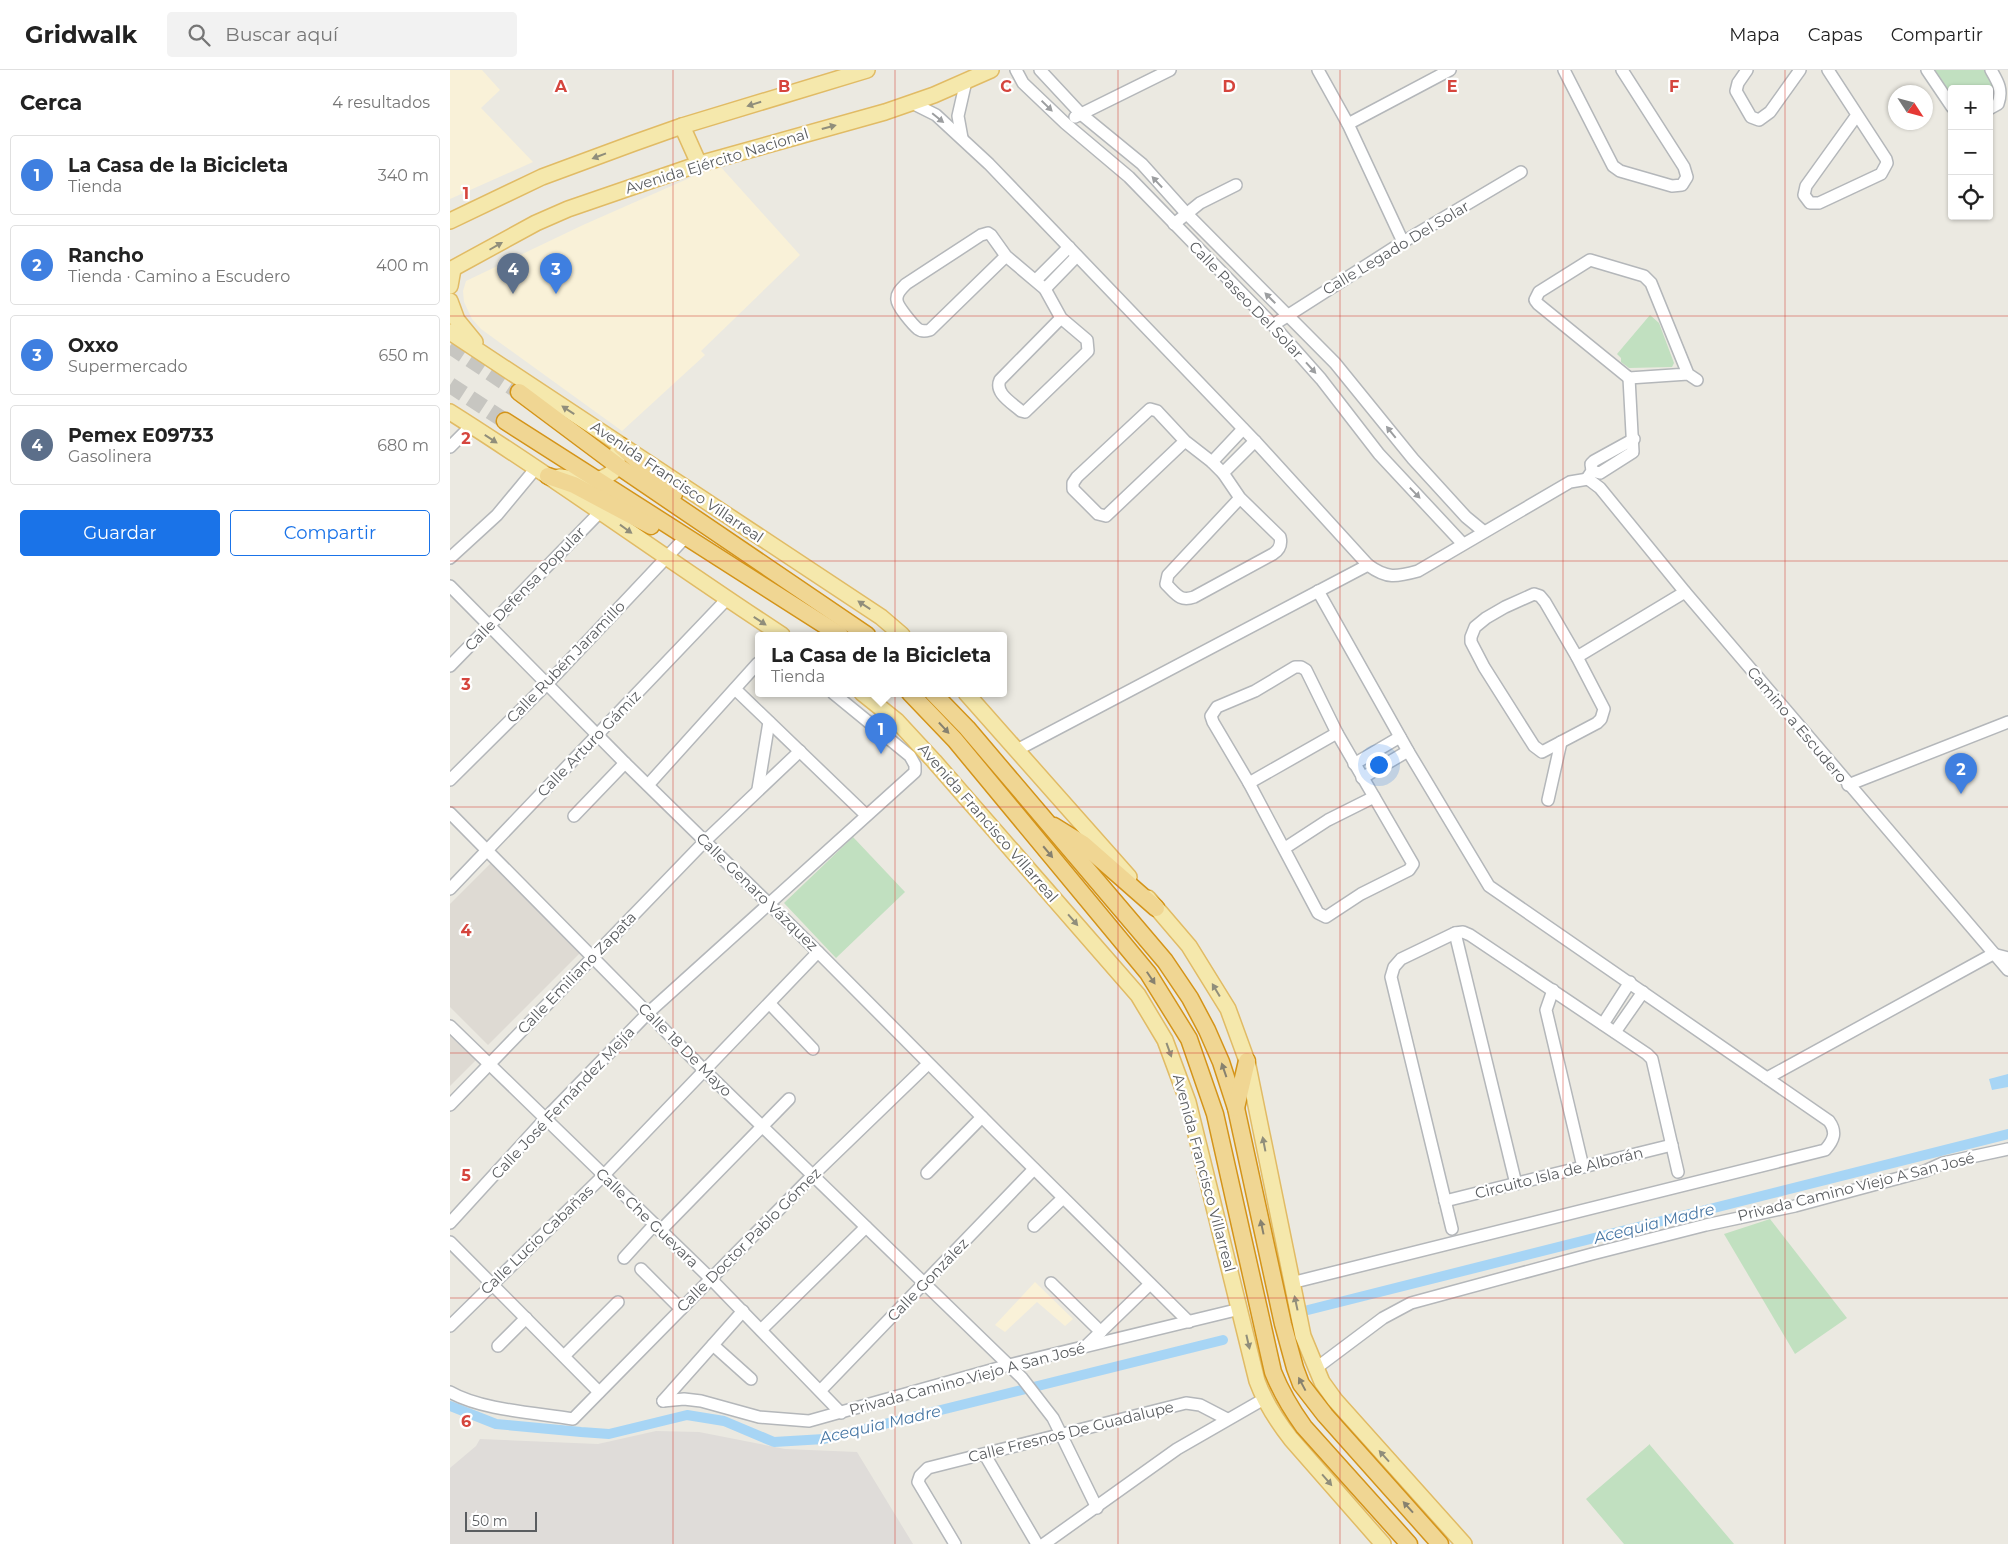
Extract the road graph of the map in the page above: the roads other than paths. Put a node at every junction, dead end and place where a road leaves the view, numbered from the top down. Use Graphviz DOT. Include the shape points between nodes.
graph roads {
  1 [pos="867,70"];
  2 [pos="991,70"];
  3 [pos="1016,70"];
  4 [pos="1040,70"];
  5 [pos="1170,70"];
  6 [pos="1318,70"];
  7 [pos="1450,70"];
  8 [pos="1564,70"];
  9 [pos="1622,70"];
  10 [pos="1748,70"];
  11 [pos="1800,70"];
  12 [pos="1828,70"];
  13 [pos="1927,70"];
  14 [pos="1991,70"];
  15 [pos="843,74"];
  16 [pos="966,81"];
  17 [pos="1948,101"];
  18 [pos="912,103"];
  19 [pos="1993,107"];
  20 [pos="1081,114"];
  21 [pos="1857,115"];
  22 [pos="1065,123"];
  23 [pos="1348,124"];
  24 [pos="682,126"];
  25 [pos="962,138"];
  26 [pos="700,164"];
  27 [pos="1521,172"];
  28 [pos="1236,186"];
  29 [pos="1186,213"];
  30 [pos="454,217"];
  31 [pos="1174,224"];
  32 [pos="1403,242"];
  33 [pos="1069,247"];
  34 [pos="1006,256"];
  35 [pos="1078,256"];
  36 [pos="451,270"];
  37 [pos="1036,280"];
  38 [pos="450,286"];
  39 [pos="1045,289"];
  40 [pos="450,301"];
  41 [pos="1287,315"];
  42 [pos="1061,318"];
  43 [pos="1273,325"];
  44 [pos="450,332"];
  45 [pos="489,358"];
  46 [pos="1629,378"];
  47 [pos="519,392"];
  48 [pos="450,412"];
  49 [pos="505,421"];
  50 [pos="592,425"];
  51 [pos="471,426"];
  52 [pos="1244,429"];
  53 [pos="1186,441"];
  54 [pos="1255,441"];
  55 [pos="621,446"];
  56 [pos="450,447"];
  57 [pos="1413,459"];
  58 [pos="1212,462"];
  59 [pos="618,466"];
  60 [pos="542,472"];
  61 [pos="1223,473"];
  62 [pos="1396,473"];
  63 [pos="1590,475"];
  64 [pos="598,480"];
  65 [pos="1240,498"];
  66 [pos="600,511"];
  67 [pos="1483,532"];
  68 [pos="682,542"];
  69 [pos="1463,544"];
  70 [pos="743,551"];
  71 [pos="450,558"];
  72 [pos="666,558"];
  73 [pos="1368,565"];
  74 [pos="755,581"];
  75 [pos="450,586"];
  76 [pos="1318,591"];
  77 [pos="1685,592"];
  78 [pos="727,599"];
  79 [pos="490,626"];
  80 [pos="777,632"];
  81 [pos="835,632"];
  82 [pos="863,632"];
  83 [pos="899,632"];
  84 [pos="1577,657"];
  85 [pos="450,666"];
  86 [pos="755,666"];
  87 [pos="548,683"];
  88 [pos="734,689"];
  89 [pos="837,697"];
  90 [pos="867,697"];
  91 [pos="914,697"];
  92 [pos="937,697"];
  93 [pos="970,697"];
  94 [pos="769,722"];
  95 [pos="2008,722"];
  96 [pos="1337,733"];
  97 [pos="598,734"];
  98 [pos="1400,737"];
  99 [pos="1561,742"];
  100 [pos="1017,750"];
  101 [pos="800,751"];
  102 [pos="1408,751"];
  103 [pos="625,762"];
  104 [pos="1354,764"];
  105 [pos="1362,778"];
  106 [pos="450,780"];
  107 [pos="1249,783"];
  108 [pos="648,785"];
  109 [pos="1848,785"];
  110 [pos="758,789"];
  111 [pos="1374,797"];
  112 [pos="1548,800"];
  113 [pos="450,813"];
  114 [pos="866,814"];
  115 [pos="574,816"];
  116 [pos="1044,821"];
  117 [pos="705,842"];
  118 [pos="1285,848"];
  119 [pos="488,850"];
  120 [pos="450,889"];
  121 [pos="769,905"];
  122 [pos="1156,908"];
  123 [pos="1455,933"];
  124 [pos="818,952"];
  125 [pos="1993,954"];
  126 [pos="592,957"];
  127 [pos="2008,958"];
  128 [pos="2008,970"];
  129 [pos="1630,982"];
  130 [pos="1553,990"];
  131 [pos="1643,992"];
  132 [pos="770,1004"];
  133 [pos="648,1013"];
  134 [pos="1602,1024"];
  135 [pos="450,1026"];
  136 [pos="1615,1032"];
  137 [pos="813,1049"];
  138 [pos="1247,1061"];
  139 [pos="928,1064"];
  140 [pos="489,1065"];
  141 [pos="705,1072"];
  142 [pos="1767,1078"];
  143 [pos="789,1099"];
  144 [pos="450,1105"];
  145 [pos="1236,1108"];
  146 [pos="982,1117"];
  147 [pos="545,1119"];
  148 [pos="762,1125"];
  149 [pos="1672,1145"];
  150 [pos="2008,1149"];
  151 [pos="1583,1167"];
  152 [pos="1034,1169"];
  153 [pos="1678,1172"];
  154 [pos="927,1173"];
  155 [pos="813,1175"];
  156 [pos="603,1176"];
  157 [pos="1516,1184"];
  158 [pos="1063,1198"];
  159 [pos="1445,1201"];
  160 [pos="450,1223"];
  161 [pos="866,1226"];
  162 [pos="1034,1226"];
  163 [pos="657,1228"];
  164 [pos="1452,1229"];
  165 [pos="450,1242"];
  166 [pos="624,1258"];
  167 [pos="642,1269"];
  168 [pos="711,1279"];
  169 [pos="1051,1283"];
  170 [pos="1291,1283"];
  171 [pos="492,1284"];
  172 [pos="1150,1284"];
  173 [pos="923,1285"];
  174 [pos="618,1302"];
  175 [pos="681,1309"];
  176 [pos="1240,1309"];
  177 [pos="743,1311"];
  178 [pos="526,1318"];
  179 [pos="1189,1322"];
  180 [pos="450,1326"];
  181 [pos="762,1330"];
  182 [pos="1101,1332"];
  183 [pos="713,1345"];
  184 [pos="498,1346"];
  185 [pos="1084,1348"];
  186 [pos="564,1356"];
  187 [pos="1009,1365"];
  188 [pos="1315,1369"];
  189 [pos="751,1378"];
  190 [pos="821,1390"];
  191 [pos="450,1392"];
  192 [pos="599,1392"];
  193 [pos="1264,1399"];
  194 [pos="841,1413"];
  195 [pos="1228,1420"];
  196 [pos="1060,1434"];
  197 [pos="985,1455"];
  198 [pos="1350,1477"];
  199 [pos="1097,1508"];
  200 [pos="955,1544"];
  201 [pos="1037,1544"];
  202 [pos="1044,1544"];
  203 [pos="1383,1544"];
  204 [pos="1398,1544"];
  205 [pos="1409,1544"];
  206 [pos="1440,1544"];
  207 [pos="1464,1544"];
  1 -- 15 [label="main road"];
  2 -- 16 [label="main road, Avenida Ejército Nacional"];
  3 -- 22 [label="street, Calle Paseo Del Solar, one-way" via="1023,83"];
  4 -- 20 [label="street, Calle Paseo Del Solar"];
  5 -- 20 [label="street"];
  6 -- 23 [label="street"];
  7 -- 23 [label="street"];
  8 -- 9 [label="street" via="1613,166 1672,186 1682,184 1686,177 1684,167"];
  10 -- 11 [label="street" via="1738,82 1736,91 1751,117 1759,120 1770,112"];
  12 -- 21 [label="street"];
  13 -- 17 [label="street"];
  14 -- 19 [label="street" via="2001,91 1998,104"];
  15 -- 24 [label="main road, one-way"];
  16 -- 18 [label="main road, Avenida Ejército Nacional"];
  16 -- 25 [label="street" via="958,116"];
  18 -- 25 [label="street, one-way" via="936,115"];
  26 -- 18 [label="main road, Avenida Ejército Nacional, one-way"];
  20 -- 22 [label="street"];
  29 -- 20 [label="street, Calle Paseo Del Solar, one-way" via="1142,164"];
  21 -- 21 [label="street" via="1886,159 1886,167 1881,174 1812,205 1804,191"];
  22 -- 31 [label="street, Calle Paseo Del Solar" via="1129,177"];
  23 -- 32 [label="street"];
  24 -- 26 [label="main road"];
  24 -- 30 [label="main road, one-way" via="542,177"];
  25 -- 33 [label="street"];
  36 -- 26 [label="main road, Avenida Ejército Nacional, one-way" via="536,223"];
  27 -- 32 [label="street, Calle Legado Del Solar"];
  28 -- 29 [label="street"];
  29 -- 31 [label="street"];
  41 -- 29 [label="street, Calle Paseo Del Solar, one-way"];
  31 -- 43 [label="street, Calle Paseo Del Solar"];
  32 -- 41 [label="street, Calle Legado Del Solar"];
  33 -- 35 [label="street"];
  33 -- 37 [label="street"];
  34 -- 34 [label="street" via="930,330 919,330 898,306 898,293 906,284 980,235 991,235"];
  34 -- 37 [label="street"];
  35 -- 39 [label="street"];
  35 -- 52 [label="street"];
  36 -- 38 [label="main road"];
  37 -- 39 [label="street"];
  39 -- 42 [label="street"];
  40 -- 45 [label="main road" via="461,327"];
  41 -- 43 [label="street, Calle Legado Del Solar"];
  57 -- 41 [label="street, Calle Paseo Del Solar, one-way" via="1335,363"];
  42 -- 42 [label="street" via="1087,340 1088,351 1028,410 1021,411 1000,392 1000,380"];
  43 -- 62 [label="street, Calle Paseo Del Solar, one-way"];
  44 -- 45 [label="main road, Avenida Francisco Villarreal"];
  50 -- 45 [label="main road, Avenida Francisco Villarreal, one-way"];
  46 -- 46 [label="street" via="1692,377 1651,283 1644,276 1590,260 1540,292 1535,300"];
  46 -- 63 [label="street" via="1634,439 1594,461"];
  47 -- 59 [label="highway, Avenida Francisco Villarreal"];
  48 -- 51 [label="main road"];
  49 -- 64 [label="highway"];
  50 -- 55 [label="main road, Avenida Francisco Villarreal"];
  50 -- 59 [label="main road" via="612,447 618,457"];
  51 -- 56 [label="street"];
  51 -- 60 [label="main road, one-way"];
  52 -- 54 [label="street"];
  52 -- 58 [label="street"];
  53 -- 53 [label="street" via="1157,411 1150,409 1077,477 1073,489 1098,514 1106,516"];
  53 -- 58 [label="street"];
  54 -- 61 [label="street"];
  54 -- 73 [label="street"];
  55 -- 70 [label="highway"];
  83 -- 55 [label="main road, Avenida Francisco Villarreal, one-way" via="881,616"];
  57 -- 62 [label="street"];
  57 -- 67 [label="street, Calle Paseo Del Solar"];
  58 -- 61 [label="street"];
  59 -- 64 [label="main road" via="607,478"];
  59 -- 70 [label="highway, Avenida Francisco Villarreal"];
  60 -- 64 [label="main road"];
  60 -- 66 [label="main road"];
  60 -- 68 [label="highway" via="574,485"];
  60 -- 71 [label="street"];
  61 -- 65 [label="street"];
  62 -- 69 [label="street, Calle Paseo Del Solar, one-way"];
  63 -- 67 [label="street" via="1570,482"];
  63 -- 77 [label="street, Camino a Escudero"];
  64 -- 74 [label="highway"];
  65 -- 65 [label="street" via="1280,537 1280,548 1194,597 1179,598 1166,584 1168,575"];
  66 -- 72 [label="main road, one-way"];
  66 -- 79 [label="street, Calle Defensa Popular"];
  67 -- 69 [label="street"];
  68 -- 72 [label="street, Calle Rubén Jaramillo"];
  68 -- 74 [label="highway"];
  69 -- 73 [label="street" via="1418,571 1398,577 1381,574"];
  70 -- 82 [label="highway, Avenida Francisco Villarreal"];
  72 -- 78 [label="main road"];
  72 -- 87 [label="street, Calle Rubén Jaramillo"];
  73 -- 76 [label="street"];
  74 -- 81 [label="highway"];
  75 -- 79 [label="street, Calle Genaro Vázquez"];
  76 -- 98 [label="street"];
  76 -- 100 [label="street"];
  77 -- 84 [label="street"];
  77 -- 109 [label="street, Camino a Escudero"];
  78 -- 80 [label="main road, one-way"];
  78 -- 97 [label="street, Calle Arturo Gámiz"];
  79 -- 85 [label="street, Calle Defensa Popular"];
  79 -- 87 [label="street, Calle Genaro Vázquez"];
  84 -- 99 [label="street" via="1601,702 1603,715 1597,723"];
  84 -- 99 [label="street" via="1545,602 1534,594 1492,614 1477,624 1472,633 1471,642 1484,667 1537,749 1542,752"];
  86 -- 88 [label="street"];
  87 -- 97 [label="street, Calle Genaro Vázquez"];
  87 -- 106 [label="street, Calle Rubén Jaramillo"];
  88 -- 94 [label="street"];
  88 -- 108 [label="street"];
  89 -- 114 [label="street" via="910,756 915,766 915,772"];
  90 -- 176 [label="main road, Avenida Francisco Villarreal, one-way" via="897,721 934,761 1138,994 1156,1023 1188,1102"];
  91 -- 198 [label="highway, Avenida Francisco Villarreal, one-way" via="955,740 1148,973 1189,1039 1215,1114 1273,1372 1290,1408"];
  92 -- 116 [label="highway"];
  93 -- 100 [label="main road"];
  94 -- 101 [label="street"];
  94 -- 110 [label="street"];
  95 -- 109 [label="street"];
  96 -- 104 [label="street"];
  96 -- 107 [label="street"];
  96 -- 107 [label="street" via="1301,667 1295,667 1255,691 1217,707 1212,716 1213,722"];
  97 -- 103 [label="street, Calle Genaro Vázquez"];
  97 -- 119 [label="street, Calle Arturo Gámiz"];
  98 -- 102 [label="street"];
  98 -- 104 [label="street"];
  99 -- 112 [label="street"];
  100 -- 122 [label="main road"];
  101 -- 110 [label="street, Calle Emiliano Zapata"];
  101 -- 114 [label="street"];
  102 -- 105 [label="street"];
  102 -- 129 [label="street" via="1489,886"];
  103 -- 108 [label="street, Calle Genaro Vázquez"];
  103 -- 115 [label="street"];
  104 -- 105 [label="street"];
  105 -- 111 [label="street"];
  107 -- 118 [label="street"];
  108 -- 117 [label="street, Calle Genaro Vázquez"];
  109 -- 125 [label="street, Camino a Escudero"];
  110 -- 117 [label="street, Calle Emiliano Zapata"];
  111 -- 118 [label="street" via="1328,820"];
  111 -- 118 [label="street" via="1412,860 1409,870 1372,887 1322,917"];
  113 -- 119 [label="street, Calle 18 De Mayo"];
  114 -- 121 [label="street"];
  116 -- 122 [label="highway" via="1083,844"];
  145 -- 116 [label="highway, one-way" via="1221,1062 1190,998 1165,961"];
  117 -- 121 [label="street, Calle Genaro Vázquez"];
  117 -- 126 [label="street, Calle Emiliano Zapata"];
  119 -- 120 [label="street, Calle Arturo Gámiz"];
  119 -- 126 [label="street, Calle 18 De Mayo"];
  121 -- 124 [label="street, Calle Genaro Vázquez"];
  121 -- 133 [label="street, Calle José Fernández Mejía"];
  138 -- 122 [label="main road, one-way" via="1228,1009 1189,946"];
  123 -- 130 [label="street" via="1470,935"];
  123 -- 157 [label="street"];
  123 -- 159 [label="street" via="1402,959 1394,967 1391,977"];
  124 -- 132 [label="street, Calle Lucio Cabañas"];
  124 -- 139 [label="street, Calle Genaro Vázquez"];
  125 -- 127 [label="street"];
  125 -- 128 [label="street, Camino a Escudero"];
  125 -- 142 [label="street"];
  126 -- 133 [label="street, Calle 18 De Mayo"];
  126 -- 140 [label="street, Calle Emiliano Zapata"];
  129 -- 131 [label="street"];
  129 -- 134 [label="street"];
  130 -- 134 [label="street"];
  130 -- 151 [label="street" via="1546,1010"];
  131 -- 136 [label="street"];
  131 -- 142 [label="street"];
  132 -- 137 [label="street"];
  132 -- 141 [label="street, Calle Lucio Cabañas"];
  133 -- 141 [label="street, Calle 18 De Mayo"];
  133 -- 147 [label="street, Calle José Fernández Mejía"];
  134 -- 136 [label="street"];
  135 -- 140 [label="street, Calle Che Guevara"];
  136 -- 149 [label="street" via="1652,1059"];
  138 -- 145 [label="highway"];
  170 -- 138 [label="main road, one-way"];
  139 -- 146 [label="street, Calle Genaro Vázquez"];
  139 -- 155 [label="street, Calle Doctor Pablo Gómez"];
  140 -- 144 [label="street, Calle Emiliano Zapata"];
  140 -- 147 [label="street, Calle Che Guevara"];
  141 -- 148 [label="street, Calle 18 De Mayo"];
  141 -- 156 [label="street, Calle Lucio Cabañas"];
  142 -- 170 [label="street" via="1829,1120 1834,1127 1834,1136 1825,1150"];
  143 -- 148 [label="street"];
  206 -- 145 [label="highway, one-way" via="1301,1384 1283,1324"];
  146 -- 152 [label="street, Calle Genaro Vázquez"];
  146 -- 154 [label="street"];
  147 -- 156 [label="street, Calle Che Guevara"];
  147 -- 160 [label="street, Calle José Fernández Mejía"];
  148 -- 155 [label="street, Calle 18 De Mayo"];
  148 -- 163 [label="street"];
  149 -- 151 [label="street, Circuito Isla de Alborán"];
  149 -- 153 [label="street"];
  150 -- 188 [label="street, Privada Camino Viejo A San José" via="1411,1303 1383,1318"];
  151 -- 157 [label="street, Circuito Isla de Alborán"];
  152 -- 158 [label="street, Calle Genaro Vázquez"];
  152 -- 173 [label="street, Calle González"];
  155 -- 161 [label="street, Calle 18 De Mayo"];
  155 -- 168 [label="street, Calle Doctor Pablo Gómez"];
  156 -- 163 [label="street, Calle Che Guevara"];
  156 -- 171 [label="street, Calle Lucio Cabañas"];
  157 -- 159 [label="street, Circuito Isla de Alborán"];
  158 -- 162 [label="street"];
  158 -- 172 [label="street, Calle Genaro Vázquez"];
  159 -- 164 [label="street"];
  161 -- 173 [label="street, Calle 18 De Mayo"];
  161 -- 181 [label="street"];
  163 -- 166 [label="street"];
  163 -- 168 [label="street, Calle Che Guevara"];
  165 -- 171 [label="street"];
  167 -- 175 [label="street"];
  168 -- 175 [label="street, Calle Doctor Pablo Gómez"];
  168 -- 177 [label="street, Calle Che Guevara"];
  169 -- 182 [label="street"];
  188 -- 170 [label="main road, one-way" via="1303,1336"];
  171 -- 178 [label="street"];
  171 -- 180 [label="street, Calle Lucio Cabañas"];
  172 -- 179 [label="street, Calle Genaro Vázquez"];
  172 -- 182 [label="street"];
  173 -- 187 [label="street, Calle 18 De Mayo"];
  173 -- 190 [label="street, Calle González"];
  174 -- 186 [label="street"];
  175 -- 192 [label="street, Calle Doctor Pablo Gómez"];
  176 -- 179 [label="street, Privada Camino Viejo A San José"];
  176 -- 193 [label="main road, Avenida Francisco Villarreal, one-way"];
  177 -- 181 [label="street, Calle Che Guevara"];
  177 -- 183 [label="street"];
  178 -- 184 [label="street"];
  178 -- 186 [label="street"];
  179 -- 185 [label="street, Privada Camino Viejo A San José"];
  181 -- 190 [label="street, Calle Che Guevara"];
  182 -- 185 [label="street"];
  183 -- 189 [label="street"];
  183 -- 194 [label="street, Privada Camino Viejo A San José" via="663,1401 701,1401 759,1417 791,1420 809,1421"];
  185 -- 187 [label="street, Privada Camino Viejo A San José"];
  186 -- 192 [label="street"];
  187 -- 194 [label="street, Privada Camino Viejo A San José"];
  187 -- 196 [label="street, Calle 18 De Mayo" via="1034,1392"];
  207 -- 188 [label="main road, one-way" via="1334,1400"];
  190 -- 194 [label="street, Calle Che Guevara"];
  191 -- 192 [label="street, Calle Doctor Pablo Gómez" via="492,1406 573,1419"];
  193 -- 195 [label="street"];
  193 -- 203 [label="main road, Avenida Francisco Villarreal, one-way" via="1291,1439"];
  195 -- 196 [label="street, Calle Fresnos De Guadalupe" via="1200,1405 1186,1403"];
  195 -- 199 [label="street" via="1177,1448"];
  196 -- 197 [label="street, Calle Fresnos De Guadalupe"];
  196 -- 199 [label="street, Calle 18 De Mayo"];
  197 -- 200 [label="street, Calle Fresnos De Guadalupe" via="928,1468 920,1476 918,1482"];
  197 -- 201 [label="street"];
  198 -- 204 [label="highway"];
  198 -- 205 [label="highway, Avenida Francisco Villarreal"];
  199 -- 202 [label="street"];
}
